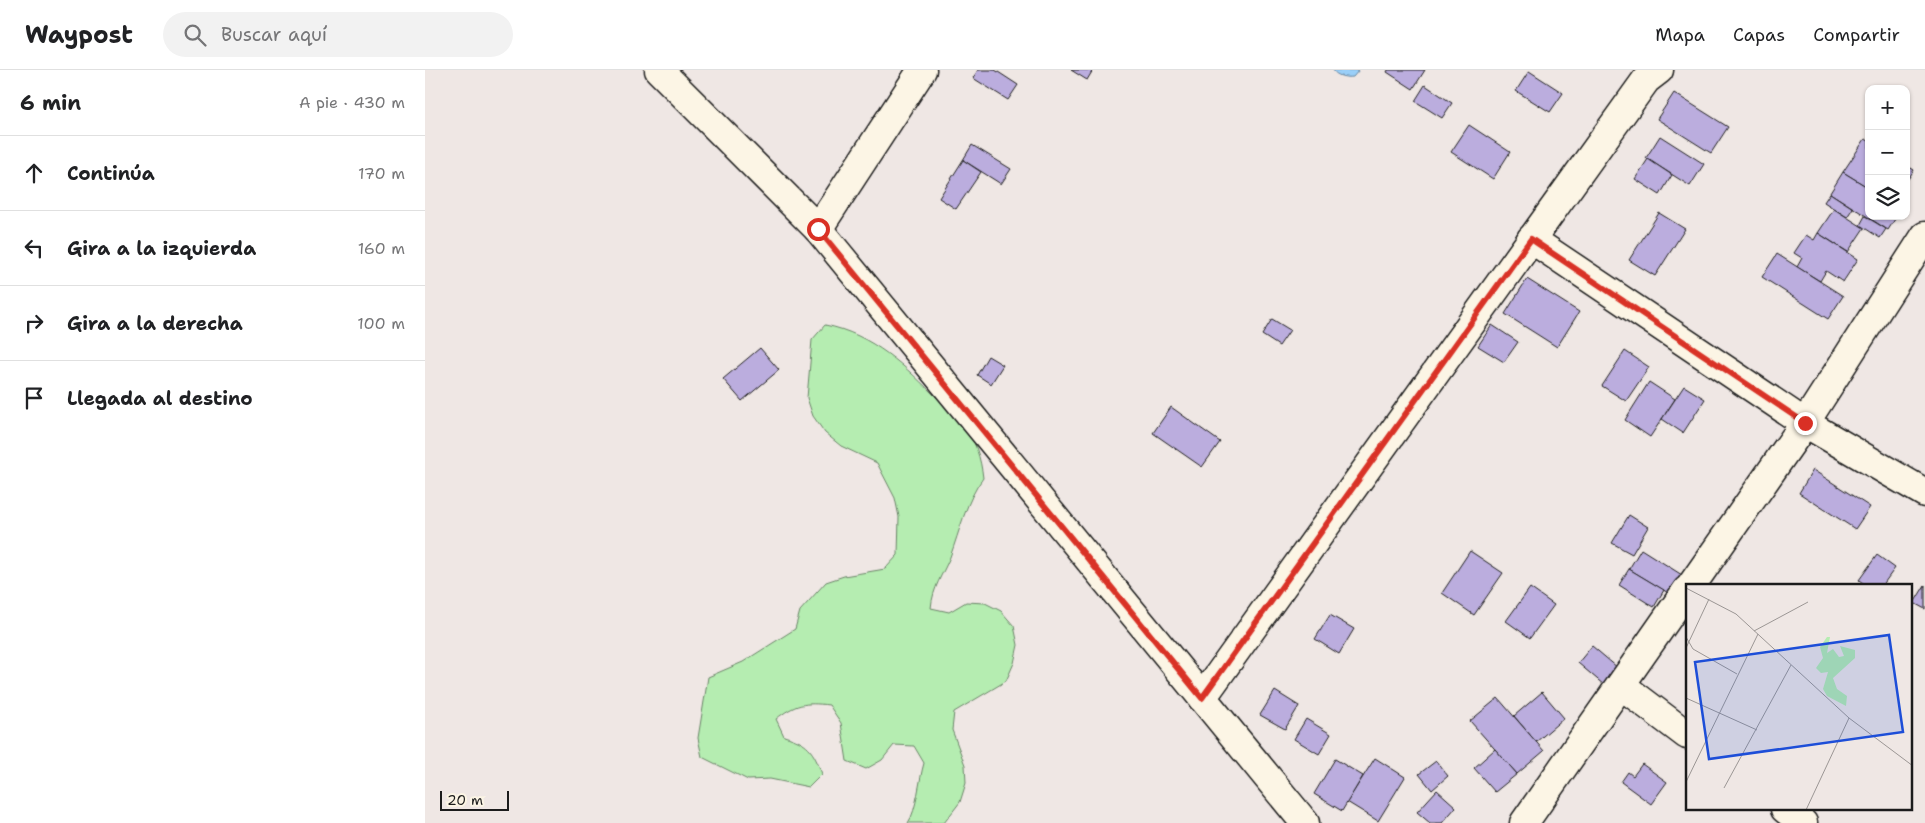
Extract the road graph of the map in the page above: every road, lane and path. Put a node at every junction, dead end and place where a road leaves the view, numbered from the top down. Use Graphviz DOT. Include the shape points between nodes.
graph roads {
  1 [pos="659,70"];
  2 [pos="922,70"];
  3 [pos="1659,70"];
  4 [pos="818,229"];
  5 [pos="1925,236"];
  6 [pos="1531,239"];
  7 [pos="1805,423"];
  8 [pos="1925,493"];
  9 [pos="1692,584"];
  10 [pos="1686,591"];
  11 [pos="1621,685"];
  12 [pos="1202,698"];
  13 [pos="1686,734"];
  14 [pos="1786,810"];
  15 [pos="1305,823"];
  16 [pos="1524,823"];
  17 [pos="1803,823"];
  1 -- 4 [label="street"];
  2 -- 4 [label="street"];
  3 -- 6 [label="street" via="1646,80"];
  4 -- 12 [label="street"];
  5 -- 7 [label="street"];
  6 -- 7 [label="street"];
  6 -- 12 [label="street"];
  7 -- 8 [label="street"];
  7 -- 9 [label="street"];
  10 -- 11 [label="street"];
  11 -- 13 [label="street"];
  11 -- 16 [label="street"];
  12 -- 15 [label="street"];
  14 -- 17 [label="street"];
}
